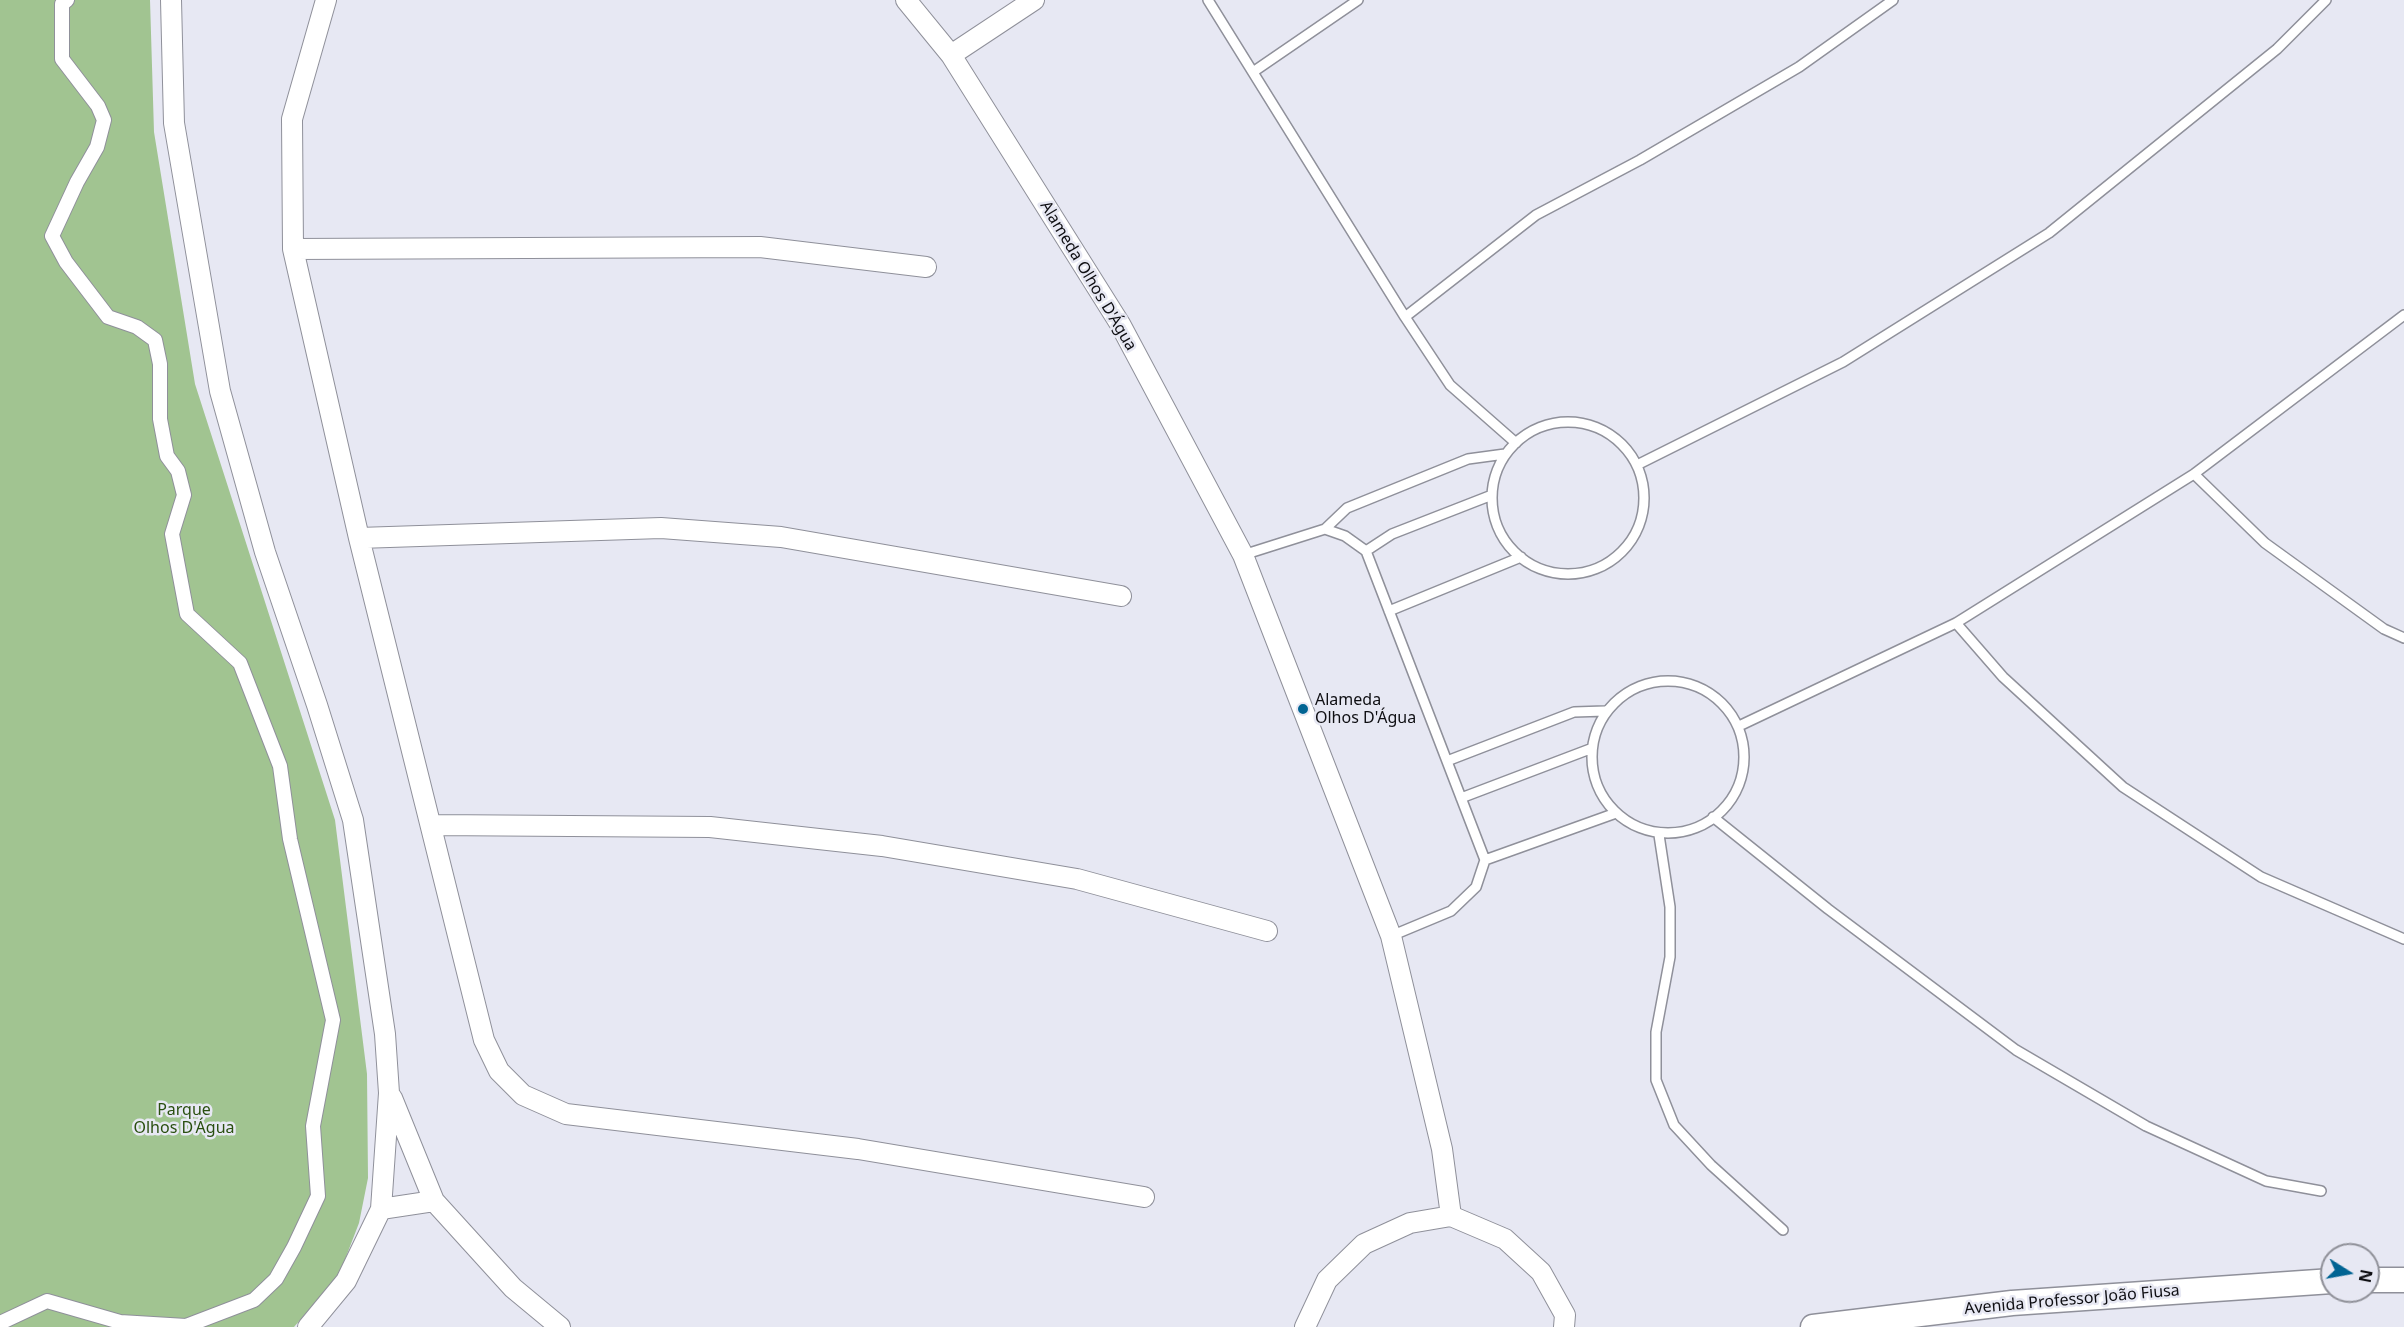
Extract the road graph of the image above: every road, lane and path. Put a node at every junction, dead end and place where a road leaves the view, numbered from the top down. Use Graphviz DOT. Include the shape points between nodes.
graph roads {
  1 [pos="67,0"];
  2 [pos="171,0"];
  3 [pos="326,0"];
  4 [pos="906,0"];
  5 [pos="1034,0"];
  6 [pos="1208,0"];
  7 [pos="1358,0"];
  8 [pos="1893,0"];
  9 [pos="2326,0"];
  10 [pos="951,55"];
  11 [pos="1254,72"];
  12 [pos="292,249"];
  13 [pos="926,267"];
  14 [pos="2404,315"];
  15 [pos="1405,317"];
  16 [pos="1516,443"];
  17 [pos="1505,454"];
  18 [pos="1637,465"];
  19 [pos="2194,474"];
  20 [pos="1492,495"];
  21 [pos="1325,529"];
  22 [pos="359,538"];
  23 [pos="1366,551"];
  24 [pos="1243,555"];
  25 [pos="1521,557"];
  26 [pos="1121,596"];
  27 [pos="1389,610"];
  28 [pos="1956,622"];
  29 [pos="2404,638"];
  30 [pos="1605,711"];
  31 [pos="1738,726"];
  32 [pos="1590,749"];
  33 [pos="1447,761"];
  34 [pos="1461,798"];
  35 [pos="1616,813"];
  36 [pos="1713,817"];
  37 [pos="432,825"];
  38 [pos="1659,835"];
  39 [pos="1485,860"];
  40 [pos="1268,931"];
  41 [pos="1391,936"];
  42 [pos="2404,939"];
  43 [pos="389,1093"];
  44 [pos="2321,1191"];
  45 [pos="1144,1197"];
  46 [pos="434,1201"];
  47 [pos="381,1209"];
  48 [pos="1451,1216"];
  49 [pos="1784,1230"];
  50 [pos="2380,1280"];
  51 [pos="2404,1280"];
  52 [pos="2320,1282"];
  53 [pos="0,1323"];
  54 [pos="308,1327"];
  55 [pos="560,1327"];
  56 [pos="1305,1327"];
  57 [pos="1564,1327"];
  58 [pos="1813,1327"];
  1 -- 53 [label="street" via="62,4 62,59 104,120 98,147 52,236 66,262 108,317 137,327 155,340 160,364 160,419 167,456 178,471 184,495 172,534 187,614 240,663 280,766 290,839 333,1020 313,1126 318,1196 276,1279 254,1300 186,1326 120,1322 46,1301"];
  2 -- 43 [label="street" via="174,123 220,391 265,552 353,820 385,1034"];
  3 -- 12 [label="street" via="292,119"];
  4 -- 10 [label="street, Alameda Olhos D'Água"];
  5 -- 10 [label="street"];
  6 -- 11 [label="lane"];
  7 -- 11 [label="lane"];
  8 -- 15 [label="lane" via="1799,67 1640,160 1536,215"];
  9 -- 18 [label="lane" via="2277,49 2049,233 1843,362"];
  10 -- 24 [label="street, Alameda Olhos D'Água" via="1120,324"];
  11 -- 15 [label="lane"];
  12 -- 13 [label="street" via="760,247"];
  12 -- 22 [label="street"];
  14 -- 19 [label="lane"];
  15 -- 16 [label="lane" via="1450,386"];
  16 -- 17 [label="lane"];
  16 -- 18 [label="lane" via="1528,432 1558,421 1590,424 1618,439"];
  17 -- 20 [label="lane" via="1492,484"];
  17 -- 21 [label="lane" via="1468,459 1347,508"];
  18 -- 25 [label="lane" via="1644,496 1638,527 1620,554 1593,571 1561,575 1531,566"];
  19 -- 28 [label="lane"];
  19 -- 29 [label="lane" via="2265,543 2384,629"];
  20 -- 23 [label="lane" via="1392,534"];
  20 -- 25 [label="lane" via="1493,516 1507,545"];
  21 -- 23 [label="lane" via="1345,536"];
  21 -- 24 [label="lane"];
  22 -- 26 [label="street" via="661,528 781,537"];
  22 -- 37 [label="street"];
  23 -- 27 [label="lane"];
  24 -- 41 [label="street, Alameda Olhos D'Água"];
  25 -- 27 [label="lane"];
  27 -- 33 [label="lane"];
  28 -- 31 [label="lane"];
  28 -- 42 [label="lane" via="2003,677 2123,787 2261,877"];
  30 -- 31 [label="lane" via="1636,686 1676,680 1713,694"];
  30 -- 32 [label="lane"];
  30 -- 33 [label="lane" via="1574,712"];
  31 -- 36 [label="lane" via="1745,766 1730,803"];
  32 -- 34 [label="lane"];
  32 -- 35 [label="lane" via="1597,789"];
  33 -- 34 [label="lane"];
  34 -- 39 [label="lane"];
  35 -- 38 [label="lane" via="1622,820"];
  35 -- 39 [label="lane"];
  36 -- 38 [label="lane" via="1699,829"];
  36 -- 44 [label="lane" via="2016,1050 2146,1126 2266,1181"];
  37 -- 40 [label="street" via="710,827 882,846 1077,879"];
  37 -- 45 [label="street" via="490,1056 510,1084 537,1103 566,1114 858,1149"];
  38 -- 49 [label="lane" via="1670,907 1670,957 1656,1032 1656,1080 1674,1125 1711,1165"];
  39 -- 41 [label="lane" via="1476,887 1451,911"];
  41 -- 48 [label="street, Alameda Olhos D'Água" via="1442,1149"];
  43 -- 46 [label="street"];
  43 -- 47 [label="street"];
  46 -- 47 [label="street"];
  46 -- 55 [label="street" via="513,1288"];
  47 -- 54 [label="street" via="346,1281"];
  48 -- 56 [label="street" via="1410,1222 1364,1244 1328,1280"];
  48 -- 57 [label="street" via="1504,1239 1541,1272 1564,1315"];
  50 -- 51 [label="street"];
  52 -- 58 [label="street, Avenida Professor João Fiusa" via="2012,1303"];
}
